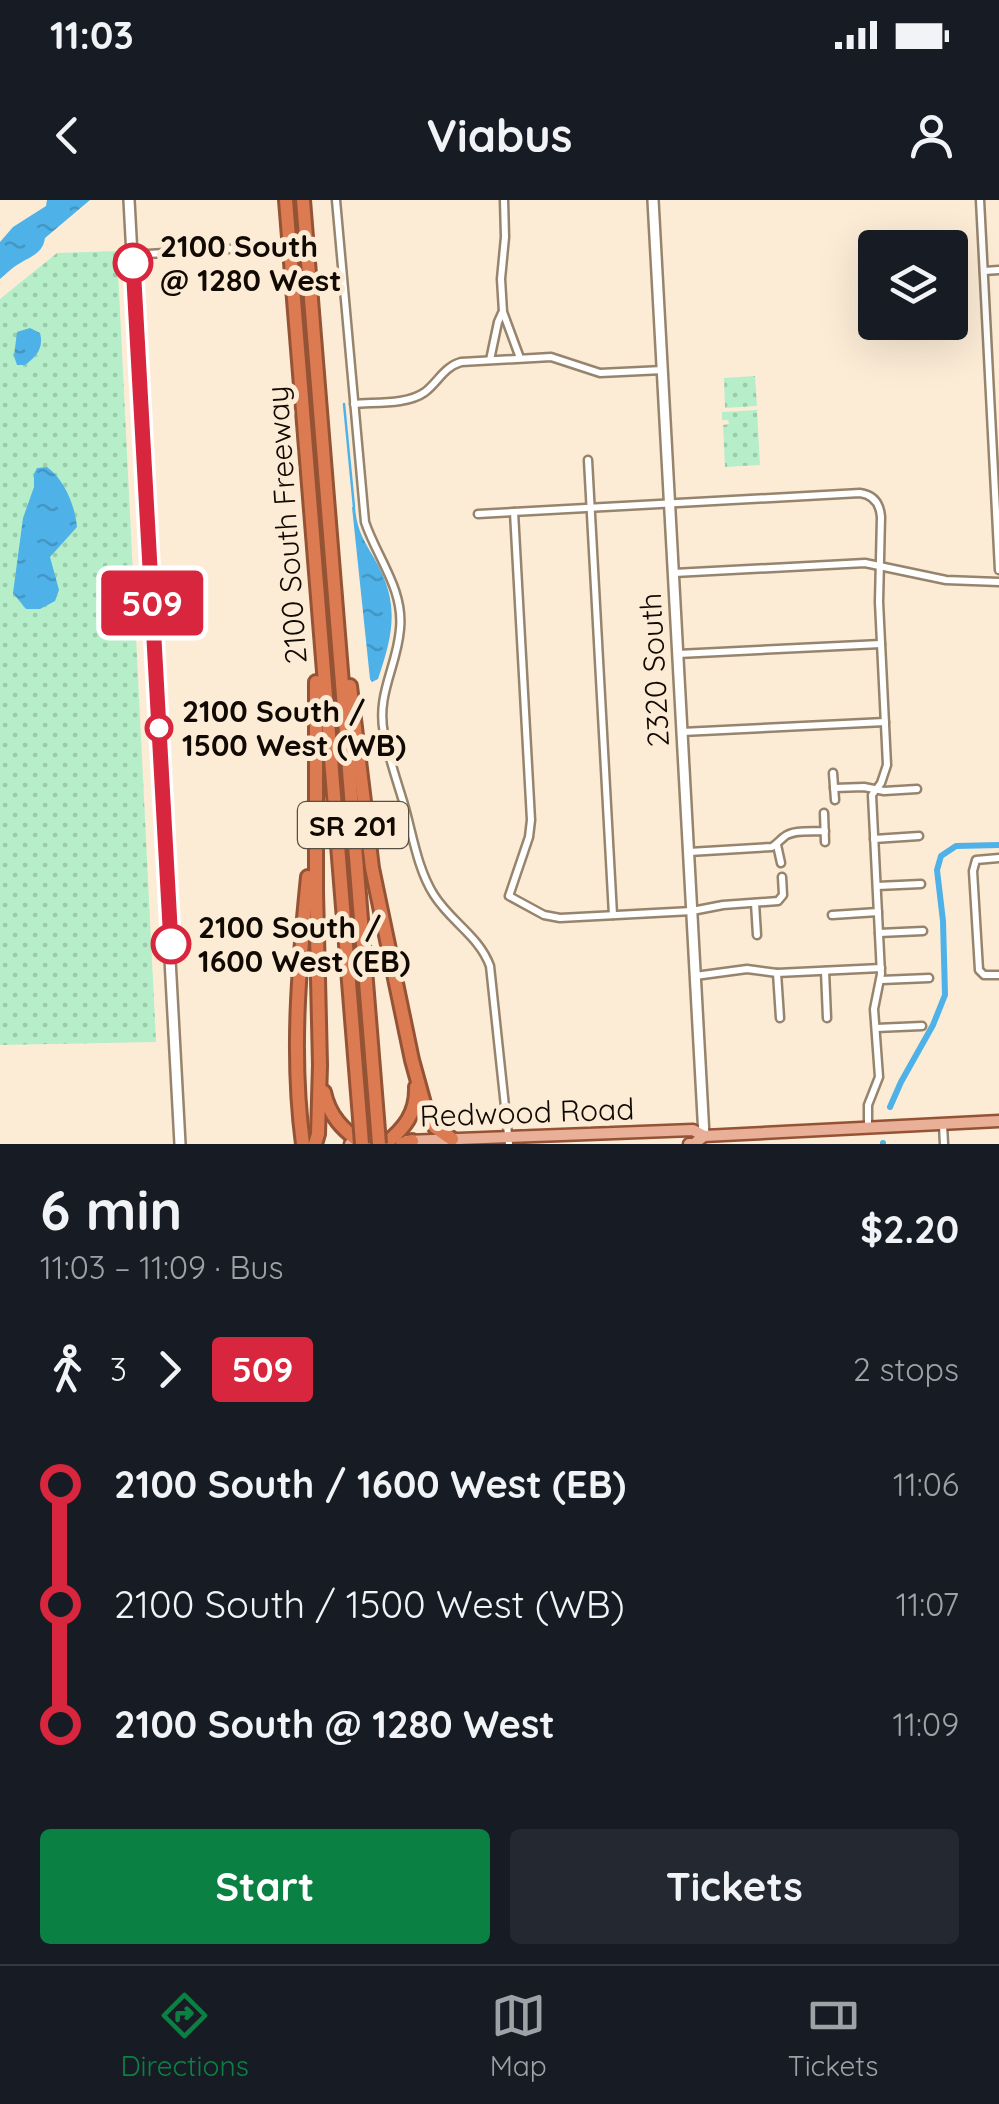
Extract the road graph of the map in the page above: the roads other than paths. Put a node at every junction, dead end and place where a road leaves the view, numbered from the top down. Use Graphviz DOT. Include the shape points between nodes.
graph roads {
  1 [pos="130,200"];
  2 [pos="286,200"];
  3 [pos="303,200"];
  4 [pos="336,200"];
  5 [pos="504,200"];
  6 [pos="654,200"];
  7 [pos="980,200"];
  8 [pos="244,248"];
  9 [pos="132,255"];
  10 [pos="999,270"];
  11 [pos="984,271"];
  12 [pos="502,312"];
  13 [pos="520,358"];
  14 [pos="490,360"];
  15 [pos="663,370"];
  16 [pos="354,404"];
  17 [pos="995,425"];
  18 [pos="588,460"];
  19 [pos="670,503"];
  20 [pos="590,508"];
  21 [pos="514,512"];
  22 [pos="478,514"];
  23 [pos="328,531"];
  24 [pos="880,565"];
  25 [pos="999,570"];
  26 [pos="674,573"];
  27 [pos="999,582"];
  28 [pos="318,624"];
  29 [pos="882,644"];
  30 [pos="678,654"];
  31 [pos="885,722"];
  32 [pos="682,732"];
  33 [pos="834,773"];
  34 [pos="834,788"];
  35 [pos="875,789"];
  36 [pos="917,789"];
  37 [pos="835,800"];
  38 [pos="316,810"];
  39 [pos="824,814"];
  40 [pos="825,831"];
  41 [pos="919,836"];
  42 [pos="874,839"];
  43 [pos="825,842"];
  44 [pos="777,845"];
  45 [pos="689,852"];
  46 [pos="999,858"];
  47 [pos="781,863"];
  48 [pos="782,877"];
  49 [pos="921,884"];
  50 [pos="877,886"];
  51 [pos="755,904"];
  52 [pos="692,911"];
  53 [pos="878,912"];
  54 [pos="832,914"];
  55 [pos="612,915"];
  56 [pos="923,931"];
  57 [pos="879,933"];
  58 [pos="757,935"];
  59 [pos="881,968"];
  60 [pos="824,971"];
  61 [pos="778,973"];
  62 [pos="999,974"];
  63 [pos="696,976"];
  64 [pos="929,978"];
  65 [pos="881,980"];
  66 [pos="780,1018"];
  67 [pos="827,1018"];
  68 [pos="922,1026"];
  69 [pos="876,1028"];
  70 [pos="412,1060"];
  71 [pos="320,1065"];
  72 [pos="999,1121"];
  73 [pos="943,1124"];
  74 [pos="868,1128"];
  75 [pos="452,1139"];
  76 [pos="508,1140"];
  77 [pos="704,1140"];
  78 [pos="393,1143"];
  79 [pos="180,1144"];
  80 [pos="302,1144"];
  81 [pos="316,1144"];
  82 [pos="350,1144"];
  83 [pos="362,1144"];
  84 [pos="689,1144"];
  85 [pos="944,1144"];
  1 -- 9 [label="street"];
  2 -- 28 [label="highway, 2100 South Freeway / SR 201"];
  3 -- 23 [label="highway, 2100 South Freeway / SR 201"];
  4 -- 16 [label="street"];
  5 -- 12 [label="street"];
  6 -- 15 [label="street, 2320 South"];
  7 -- 11 [label="street"];
  8 -- 9 [label="street"];
  9 -- 79 [label="street"];
  10 -- 11 [label="street"];
  11 -- 17 [label="street"];
  12 -- 13 [label="street"];
  12 -- 14 [label="street"];
  13 -- 14 [label="street"];
  13 -- 15 [label="street" via="560,358 600,374"];
  14 -- 16 [label="street" via="454,364 414,398"];
  15 -- 19 [label="street, 2320 South"];
  16 -- 76 [label="street" via="365,522 400,613 383,695 384,733 429,886 490,966"];
  17 -- 25 [label="street"];
  18 -- 20 [label="street"];
  19 -- 20 [label="street"];
  19 -- 24 [label="street" via="868,494 879,504"];
  19 -- 26 [label="street, 2320 South"];
  20 -- 21 [label="street"];
  20 -- 55 [label="street"];
  21 -- 22 [label="street"];
  21 -- 55 [label="street" via="530,837 509,896 560,918"];
  23 -- 70 [label="highway" via="372,868"];
  23 -- 78 [label="highway, 2100 South Freeway / SR 201, bridge" via="377,1118"];
  24 -- 26 [label="street"];
  24 -- 27 [label="street" via="946,580"];
  24 -- 29 [label="street"];
  26 -- 30 [label="street, 2320 South"];
  28 -- 38 [label="highway"];
  28 -- 83 [label="highway, 2100 South Freeway / SR 201, bridge"];
  29 -- 30 [label="street"];
  29 -- 31 [label="street"];
  30 -- 32 [label="street, 2320 South"];
  31 -- 32 [label="street"];
  31 -- 35 [label="street" via="888,764"];
  32 -- 45 [label="street, 2320 South"];
  33 -- 34 [label="street"];
  34 -- 35 [label="street"];
  34 -- 37 [label="street"];
  35 -- 36 [label="street"];
  35 -- 42 [label="street"];
  38 -- 71 [label="highway"];
  38 -- 80 [label="highway" via="298,968"];
  39 -- 40 [label="street"];
  40 -- 43 [label="street"];
  40 -- 44 [label="street" via="790,833"];
  41 -- 42 [label="street"];
  42 -- 50 [label="street"];
  44 -- 45 [label="street"];
  44 -- 47 [label="street"];
  45 -- 52 [label="street, 2320 South"];
  46 -- 62 [label="street" via="974,861 973,876 978,967 984,976"];
  48 -- 51 [label="street" via="780,899"];
  49 -- 50 [label="street"];
  50 -- 53 [label="street"];
  51 -- 52 [label="street"];
  51 -- 58 [label="street"];
  52 -- 55 [label="street"];
  52 -- 63 [label="street, 2320 South"];
  53 -- 54 [label="street"];
  53 -- 57 [label="street"];
  56 -- 57 [label="street"];
  57 -- 59 [label="street"];
  59 -- 60 [label="street"];
  59 -- 65 [label="street"];
  60 -- 61 [label="street"];
  60 -- 67 [label="street"];
  61 -- 63 [label="street" via="748,969"];
  61 -- 66 [label="street"];
  63 -- 77 [label="street, 2320 South"];
  64 -- 65 [label="street"];
  65 -- 69 [label="street"];
  68 -- 69 [label="street"];
  69 -- 74 [label="street" via="878,1066"];
  70 -- 75 [label="highway" via="430,1122"];
  70 -- 78 [label="highway" via="414,1110"];
  71 -- 81 [label="highway"];
  71 -- 83 [label="highway" via="333,1117"];
  72 -- 73 [label="main road, Redwood Road"];
  73 -- 74 [label="main road, Redwood Road"];
  73 -- 85 [label="street"];
  74 -- 77 [label="main road, Redwood Road"];
  75 -- 76 [label="main road, Redwood Road"];
  75 -- 78 [label="main road, Redwood Road"];
  76 -- 77 [label="main road, Redwood Road" via="693,1130"];
  77 -- 84 [label="main road, Redwood Road"];
  78 -- 83 [label="main road, Redwood Road"];
  82 -- 83 [label="main road, Redwood Road"];
}
